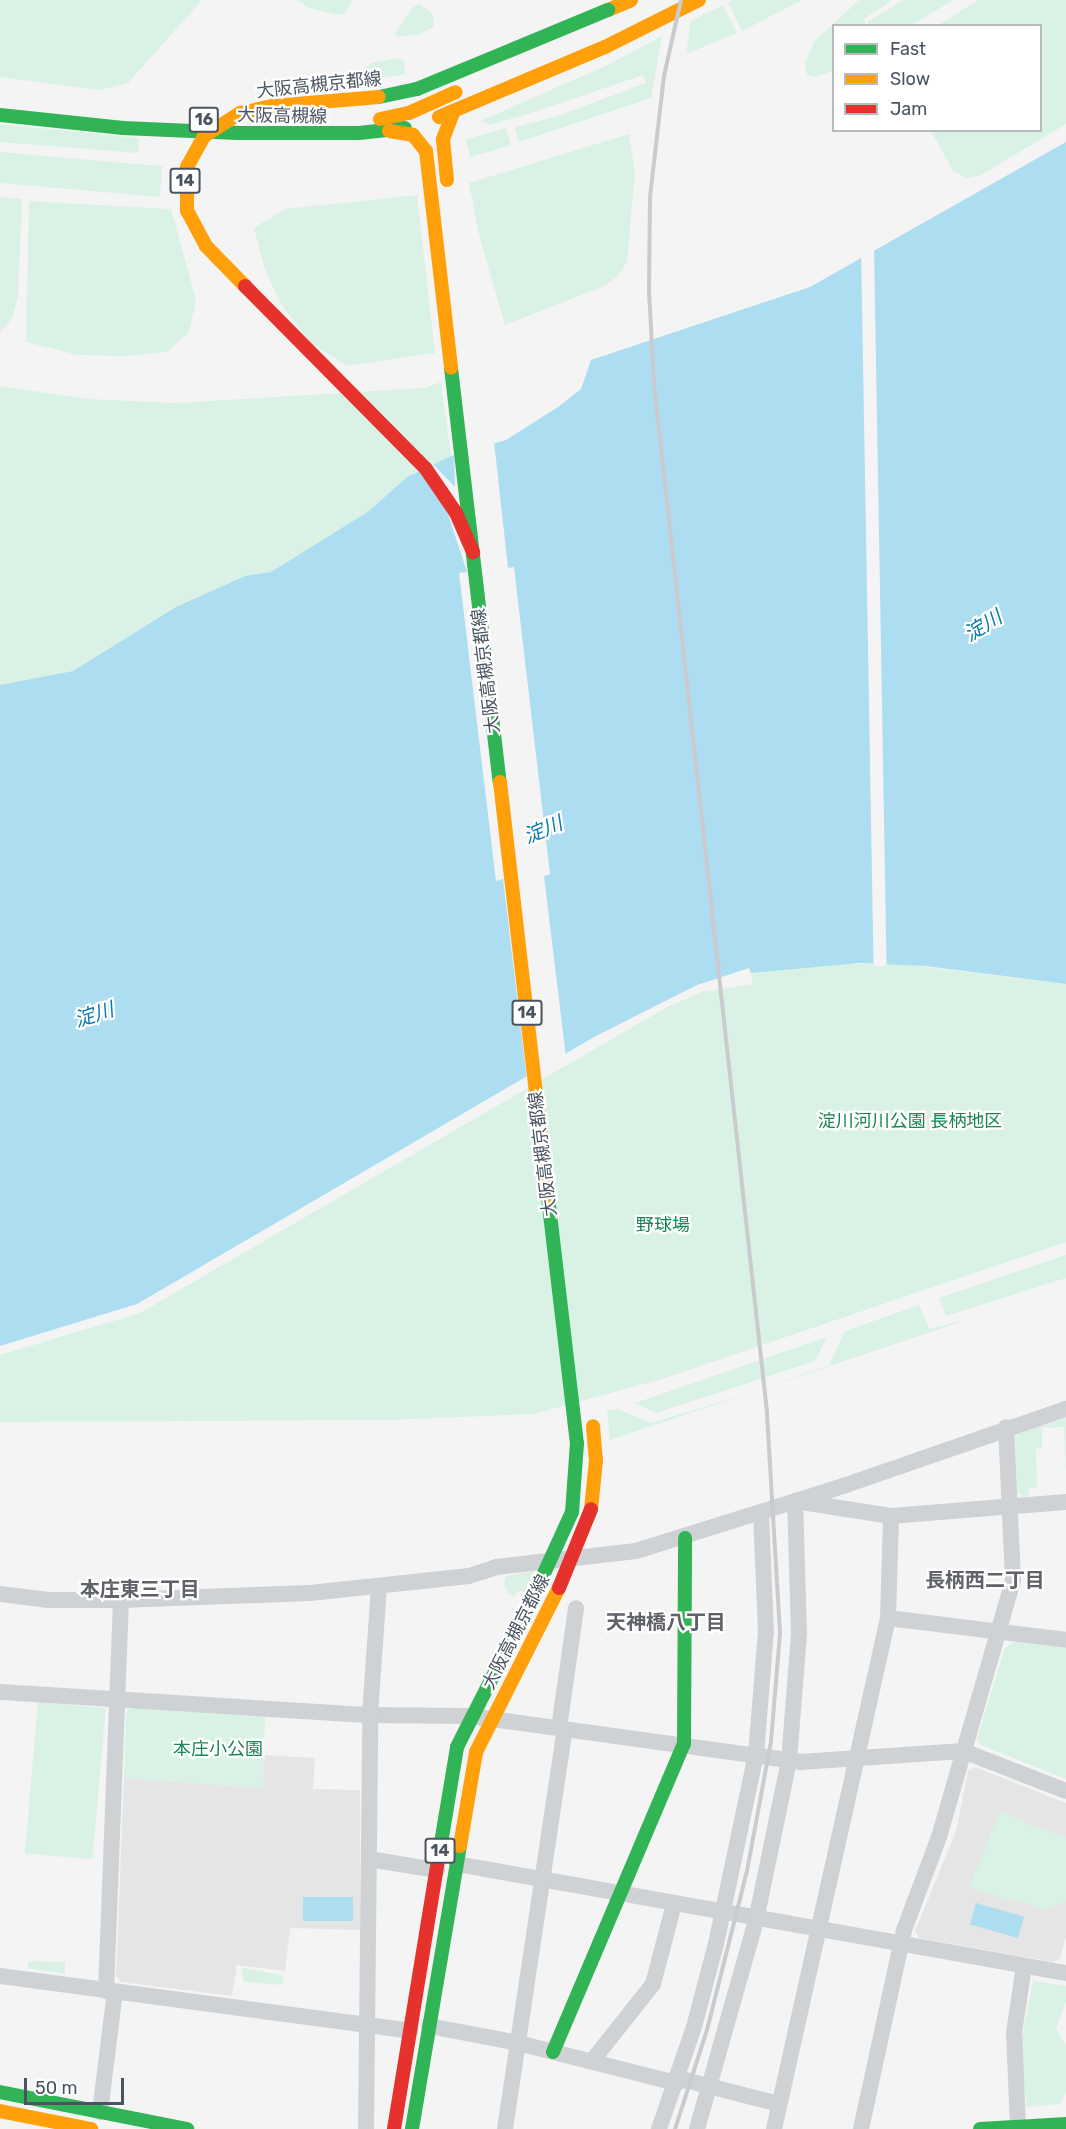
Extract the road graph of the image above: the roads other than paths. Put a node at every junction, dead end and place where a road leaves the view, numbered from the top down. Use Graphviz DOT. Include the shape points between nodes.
graph roads {
  1 [pos="632,0"];
  2 [pos="672,0"];
  3 [pos="699,0"];
  4 [pos="622,21"];
  5 [pos="472,86"];
  6 [pos="0,104"];
  7 [pos="454,111"];
  8 [pos="409,113"];
  9 [pos="0,115"];
  10 [pos="426,126"];
  11 [pos="389,131"];
  12 [pos="443,147"];
  13 [pos="448,194"];
  14 [pos="473,552"];
  15 [pos="590,1406"];
  16 [pos="1066,1409"];
  17 [pos="1006,1427"];
  18 [pos="795,1502"];
  19 [pos="1066,1502"];
  20 [pos="1012,1506"];
  21 [pos="761,1513"];
  22 [pos="891,1516"];
  23 [pos="685,1538"];
  24 [pos="379,1586"];
  25 [pos="0,1594"];
  26 [pos="121,1600"];
  27 [pos="576,1608"];
  28 [pos="888,1618"];
  29 [pos="998,1631"];
  30 [pos="1066,1640"];
  31 [pos="0,1692"];
  32 [pos="118,1700"];
  33 [pos="370,1715"];
  34 [pos="470,1716"];
  35 [pos="491,1718"];
  36 [pos="562,1729"];
  37 [pos="684,1744"];
  38 [pos="963,1751"];
  39 [pos="760,1755"];
  40 [pos="858,1756"];
  41 [pos="785,1760"];
  42 [pos="1066,1791"];
  43 [pos="369,1859"];
  44 [pos="457,1864"];
  45 [pos="437,1870"];
  46 [pos="542,1880"];
  47 [pos="620,1893"];
  48 [pos="674,1904"];
  49 [pos="723,1913"];
  50 [pos="756,1920"];
  51 [pos="817,1929"];
  52 [pos="901,1943"];
  53 [pos="1024,1966"];
  54 [pos="1065,1969"];
  55 [pos="0,1976"];
  56 [pos="111,1992"];
  57 [pos="366,2025"];
  58 [pos="429,2026"];
  59 [pos="410,2031"];
  60 [pos="518,2043"];
  61 [pos="553,2052"];
  62 [pos="592,2061"];
  63 [pos="676,2083"];
  64 [pos="712,2087"];
  65 [pos="0,2092"];
  66 [pos="779,2104"];
  67 [pos="0,2111"];
  68 [pos="100,2112"];
  69 [pos="1066,2124"];
  70 [pos="1018,2127"];
  71 [pos="91,2129"];
  72 [pos="187,2129"];
  73 [pos="366,2129"];
  74 [pos="394,2129"];
  75 [pos="412,2129"];
  76 [pos="505,2129"];
  77 [pos="659,2129"];
  78 [pos="697,2129"];
  79 [pos="774,2129"];
  80 [pos="861,2129"];
  81 [pos="980,2129"];
  1 -- 14 [label="main road, 大阪高槻京都線 / 14, bridge" via="417,89 381,97 273,106 240,113 204,136 187,167 184,194 188,211 206,246 426,469 452,505"];
  2 -- 4 [label="main road"];
  3 -- 7 [label="main road" via="605,46"];
  5 -- 8 [label="main road"];
  6 -- 8 [label="main road, 大阪高槻線 / 16" via="81,113 260,122 348,122"];
  7 -- 10 [label="main road, 大阪高槻線 / 16"];
  7 -- 12 [label="main road" via="446,124"];
  8 -- 10 [label="main road"];
  9 -- 11 [label="main road, 大阪高槻線 / 16" via="196,132 309,135"];
  10 -- 11 [label="main road, 大阪高槻線 / 16"];
  10 -- 12 [label="main road"];
  11 -- 14 [label="main road, 大阪高槻京都線 / 14, bridge" via="413,135 426,151"];
  12 -- 13 [label="main road"];
  14 -- 34 [label="main road, 大阪高槻京都線 / 14, bridge" via="578,1474 573,1512"];
  15 -- 35 [label="main road, 大阪高槻京都線 / 14, bridge" via="596,1469 591,1509 580,1544"];
  16 -- 17 [label="street"];
  17 -- 18 [label="street"];
  17 -- 20 [label="street"];
  18 -- 21 [label="street"];
  18 -- 22 [label="street"];
  18 -- 41 [label="street" via="799,1633"];
  19 -- 20 [label="street"];
  20 -- 22 [label="street"];
  20 -- 29 [label="street" via="1013,1580"];
  21 -- 23 [label="street"];
  21 -- 39 [label="street" via="766,1644"];
  22 -- 28 [label="street"];
  23 -- 24 [label="street" via="636,1551 496,1567 470,1576"];
  23 -- 37 [label="main road"];
  24 -- 26 [label="street"];
  24 -- 33 [label="street"];
  25 -- 26 [label="street" via="49,1600"];
  26 -- 32 [label="street"];
  27 -- 36 [label="street"];
  28 -- 29 [label="street"];
  28 -- 40 [label="street"];
  29 -- 30 [label="street"];
  29 -- 38 [label="street"];
  31 -- 32 [label="street"];
  32 -- 33 [label="street"];
  32 -- 56 [label="street"];
  33 -- 34 [label="street"];
  33 -- 43 [label="street"];
  34 -- 35 [label="street"];
  34 -- 45 [label="main road, 大阪高槻京都線 / 14" via="457,1747"];
  35 -- 36 [label="street"];
  35 -- 44 [label="main road, 大阪高槻京都線 / 14" via="471,1770"];
  36 -- 37 [label="street"];
  36 -- 46 [label="street"];
  37 -- 39 [label="street"];
  37 -- 47 [label="main road"];
  38 -- 40 [label="street"];
  38 -- 42 [label="street"];
  38 -- 52 [label="street" via="939,1838"];
  39 -- 41 [label="street"];
  39 -- 49 [label="street"];
  40 -- 41 [label="street"];
  40 -- 51 [label="street"];
  41 -- 50 [label="street"];
  43 -- 45 [label="street"];
  43 -- 57 [label="street"];
  44 -- 46 [label="street"];
  44 -- 58 [label="main road, 大阪高槻京都線 / 14"];
  45 -- 59 [label="main road, 大阪高槻京都線 / 14"];
  46 -- 47 [label="street"];
  46 -- 60 [label="street"];
  47 -- 48 [label="street"];
  47 -- 61 [label="main road"];
  48 -- 49 [label="street"];
  48 -- 62 [label="street" via="653,1984"];
  49 -- 50 [label="street"];
  49 -- 63 [label="street"];
  50 -- 51 [label="street"];
  50 -- 64 [label="street"];
  51 -- 52 [label="street"];
  51 -- 66 [label="street"];
  52 -- 53 [label="street"];
  52 -- 80 [label="street"];
  53 -- 54 [label="street"];
  53 -- 70 [label="street" via="1014,2033"];
  55 -- 56 [label="street"];
  56 -- 57 [label="street"];
  56 -- 68 [label="street"];
  57 -- 59 [label="street"];
  57 -- 73 [label="street"];
  58 -- 60 [label="street"];
  58 -- 75 [label="main road, 大阪高槻京都線 / 14"];
  59 -- 74 [label="main road, 大阪高槻京都線 / 14"];
  60 -- 61 [label="street"];
  60 -- 76 [label="street"];
  61 -- 62 [label="street"];
  62 -- 63 [label="street"];
  63 -- 64 [label="street" via="685,2080"];
  63 -- 77 [label="street"];
  64 -- 66 [label="street"];
  64 -- 78 [label="street"];
  65 -- 68 [label="main road"];
  66 -- 79 [label="street"];
  67 -- 71 [label="main road"];
  68 -- 72 [label="main road"];
  69 -- 70 [label="main road"];
  70 -- 81 [label="main road"];
}
